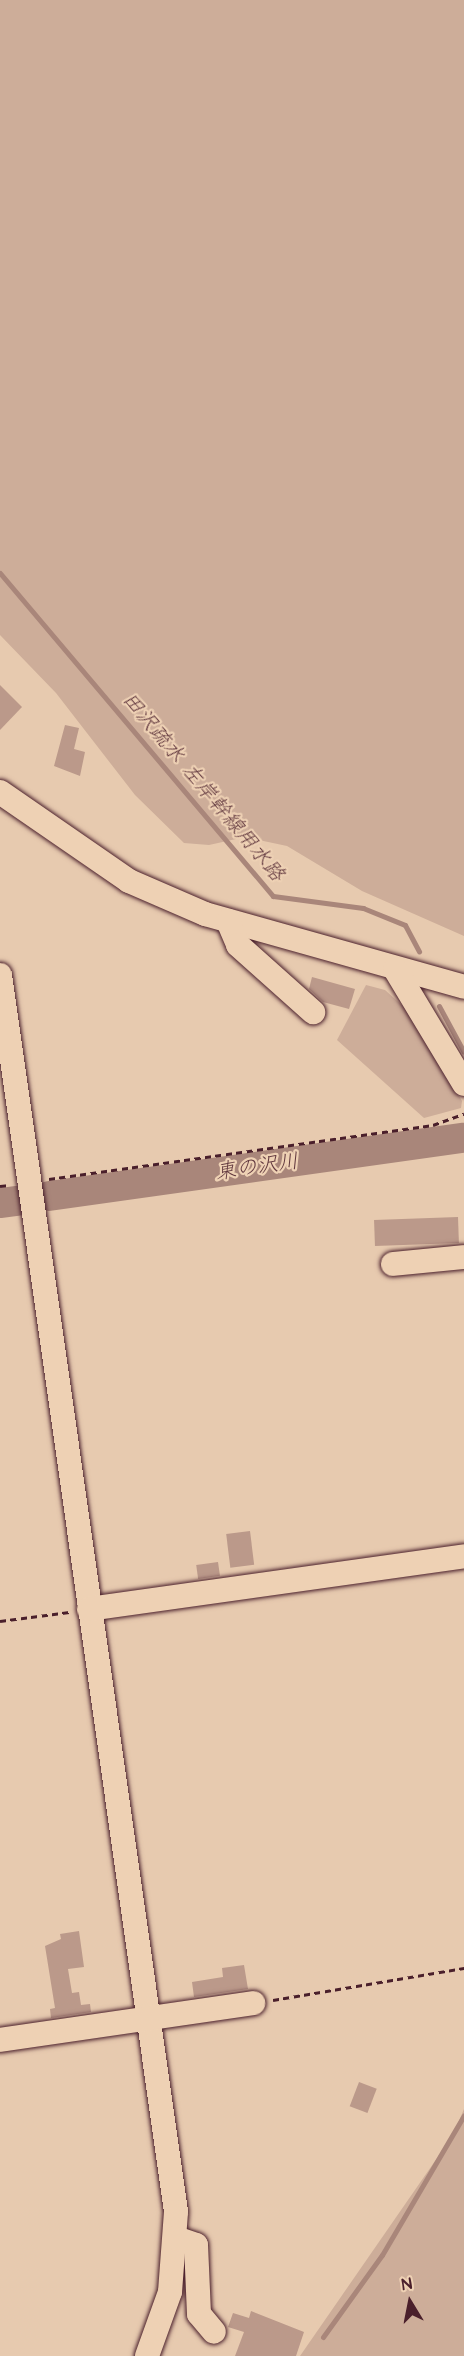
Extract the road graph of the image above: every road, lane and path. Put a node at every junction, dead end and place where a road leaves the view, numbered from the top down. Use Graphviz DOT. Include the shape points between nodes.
graph roads {
  1 [pos="0,792"];
  2 [pos="228,921"];
  3 [pos="395,969"];
  4 [pos="0,975"];
  5 [pos="464,987"];
  6 [pos="313,1012"];
  7 [pos="464,1084"];
  8 [pos="464,1114"];
  9 [pos="29,1182"];
  10 [pos="0,1186"];
  11 [pos="464,1257"];
  12 [pos="393,1264"];
  13 [pos="464,1556"];
  14 [pos="89,1609"];
  15 [pos="0,1622"];
  16 [pos="464,1968"];
  17 [pos="253,2003"];
  18 [pos="151,2018"];
  19 [pos="0,2040"];
  20 [pos="176,2238"];
  21 [pos="214,2332"];
  22 [pos="147,2356"];
  1 -- 2 [label="street" via="129,881"];
  2 -- 3 [label="street"];
  2 -- 6 [label="street" via="237,945"];
  3 -- 5 [label="street"];
  3 -- 7 [label="street"];
  4 -- 9 [label="street"];
  8 -- 9 [label="path" via="433,1125"];
  9 -- 10 [label="path"];
  9 -- 14 [label="street"];
  11 -- 12 [label="street"];
  13 -- 14 [label="street"];
  14 -- 15 [label="path"];
  14 -- 18 [label="street"];
  16 -- 17 [label="path"];
  17 -- 18 [label="street"];
  18 -- 19 [label="street"];
  18 -- 20 [label="street"];
  20 -- 21 [label="street" via="196,2245 199,2314"];
  20 -- 22 [label="street" via="170,2292"];
}
